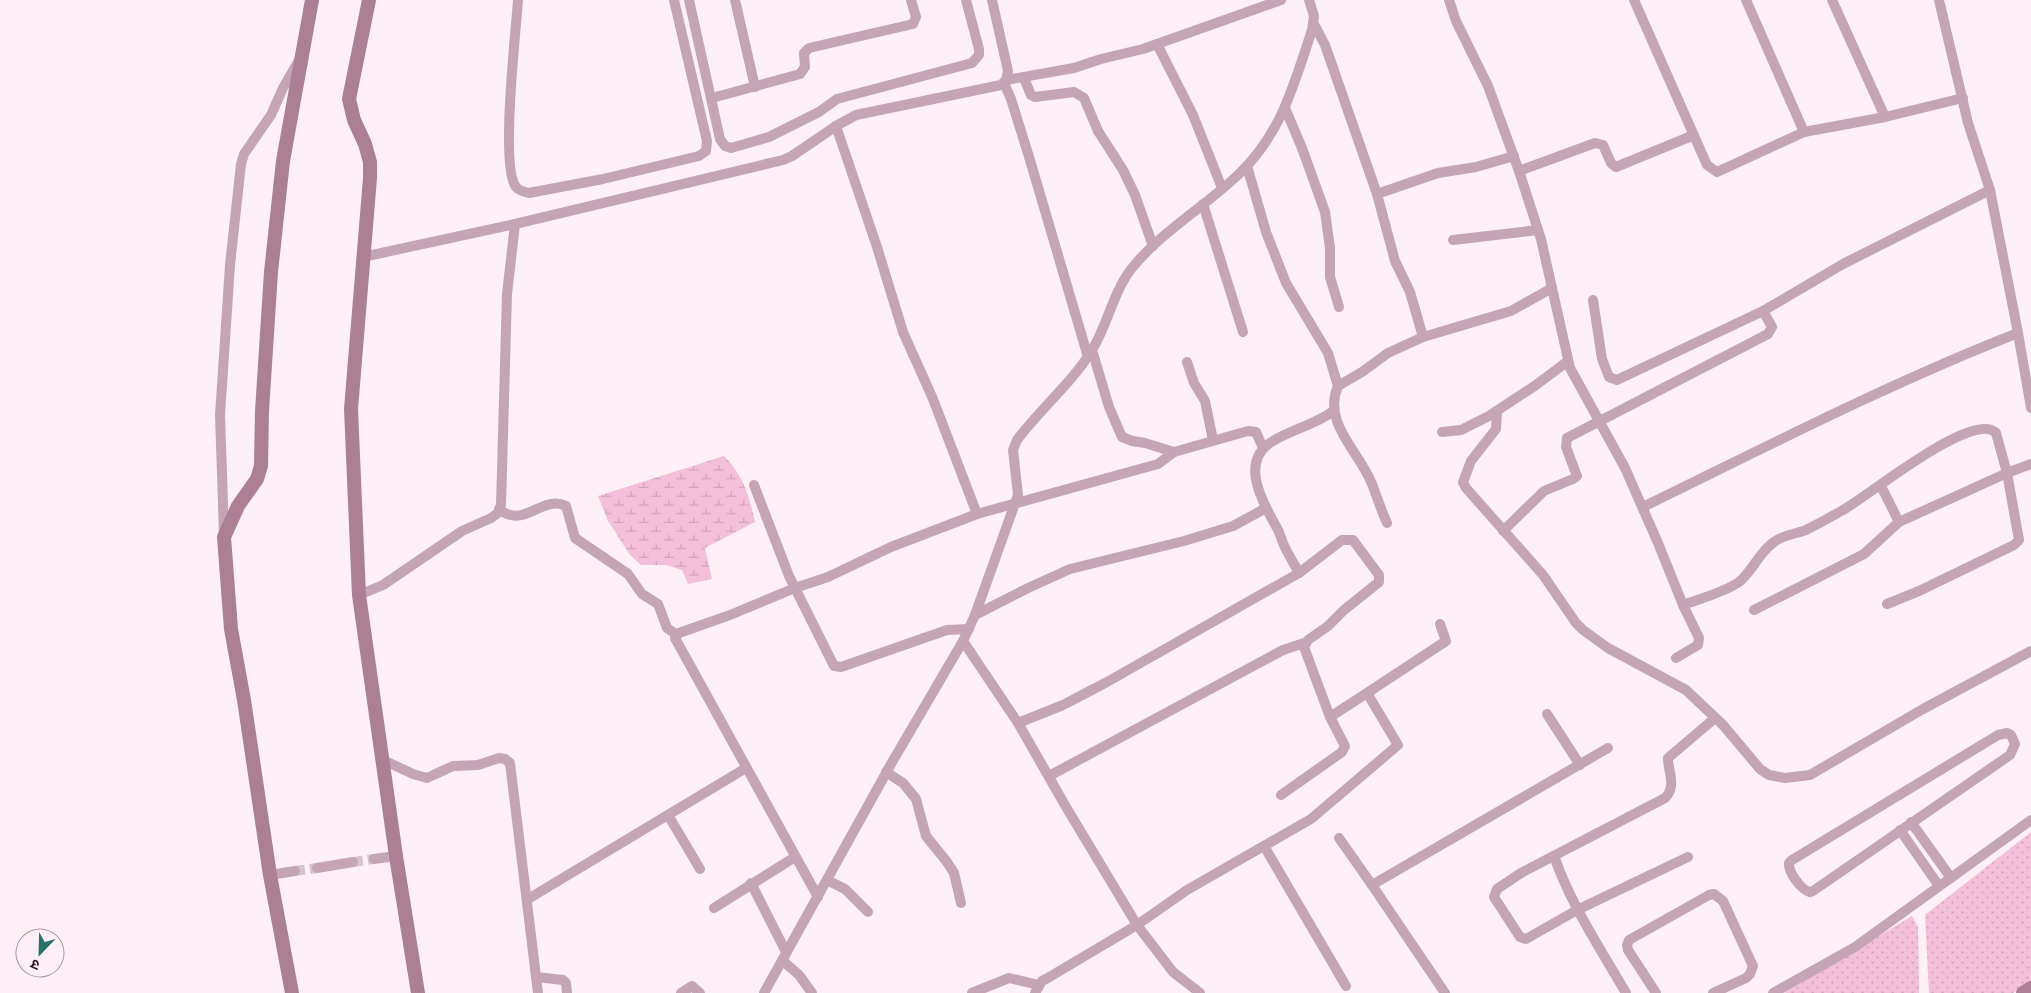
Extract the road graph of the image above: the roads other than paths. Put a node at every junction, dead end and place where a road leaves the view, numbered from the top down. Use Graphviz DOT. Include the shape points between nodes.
graph roads {
  1 [pos="312,0"];
  2 [pos="370,0"];
  3 [pos="518,0"];
  4 [pos="674,0"];
  5 [pos="690,0"];
  6 [pos="735,0"];
  7 [pos="912,0"];
  8 [pos="966,0"];
  9 [pos="992,0"];
  10 [pos="1281,0"];
  11 [pos="1309,0"];
  12 [pos="1449,0"];
  13 [pos="1634,0"];
  14 [pos="1746,0"];
  15 [pos="1832,0"];
  16 [pos="1939,0"];
  17 [pos="1314,24"];
  18 [pos="1157,44"];
  19 [pos="302,56"];
  20 [pos="1024,78"];
  21 [pos="1005,82"];
  22 [pos="755,86"];
  23 [pos="712,98"];
  24 [pos="1963,98"];
  25 [pos="1285,108"];
  26 [pos="1885,117"];
  27 [pos="836,126"];
  28 [pos="1804,132"];
  29 [pos="1694,135"];
  30 [pos="1514,156"];
  31 [pos="1247,166"];
  32 [pos="1519,171"];
  33 [pos="1222,188"];
  34 [pos="1990,190"];
  35 [pos="1377,194"];
  36 [pos="1203,204"];
  37 [pos="515,224"];
  38 [pos="1538,230"];
  39 [pos="1453,240"];
  40 [pos="1154,246"];
  41 [pos="363,257"];
  42 [pos="1552,288"];
  43 [pos="1593,300"];
  44 [pos="1340,306"];
  45 [pos="1763,311"];
  46 [pos="1244,332"];
  47 [pos="2018,333"];
  48 [pos="1423,337"];
  49 [pos="1090,354"];
  50 [pos="1568,361"];
  51 [pos="1187,362"];
  52 [pos="1338,386"];
  53 [pos="2031,408"];
  54 [pos="1334,410"];
  55 [pos="1496,412"];
  56 [pos="1600,422"];
  57 [pos="1442,432"];
  58 [pos="1213,440"];
  59 [pos="1263,448"];
  60 [pos="1174,452"];
  61 [pos="2031,464"];
  62 [pos="2007,472"];
  63 [pos="754,485"];
  64 [pos="1881,486"];
  65 [pos="1016,503"];
  66 [pos="1642,507"];
  67 [pos="499,508"];
  68 [pos="1266,508"];
  69 [pos="977,514"];
  70 [pos="1899,522"];
  71 [pos="1387,523"];
  72 [pos="1503,531"];
  73 [pos="224,537"];
  74 [pos="1299,573"];
  75 [pos="795,588"];
  76 [pos="359,595"];
  77 [pos="1887,604"];
  78 [pos="1683,605"];
  79 [pos="1754,610"];
  80 [pos="975,615"];
  81 [pos="1440,624"];
  82 [pos="969,629"];
  83 [pos="677,635"];
  84 [pos="963,641"];
  85 [pos="1304,643"];
  86 [pos="2031,651"];
  87 [pos="1676,658"];
  88 [pos="1367,693"];
  89 [pos="1547,714"];
  90 [pos="1330,717"];
  91 [pos="1715,718"];
  92 [pos="1018,723"];
  93 [pos="1608,748"];
  94 [pos="384,760"];
  95 [pos="1580,765"];
  96 [pos="746,768"];
  97 [pos="886,772"];
  98 [pos="1049,776"];
  99 [pos="1281,795"];
  100 [pos="668,815"];
  101 [pos="2031,820"];
  102 [pos="1911,822"];
  103 [pos="1900,830"];
  104 [pos="1339,838"];
  105 [pos="1264,846"];
  106 [pos="396,856"];
  107 [pos="795,856"];
  108 [pos="1554,856"];
  109 [pos="1688,857"];
  110 [pos="374,859"];
  111 [pos="353,862"];
  112 [pos="317,868"];
  113 [pos="700,870"];
  114 [pos="295,871"];
  115 [pos="270,875"];
  116 [pos="1951,878"];
  117 [pos="827,880"];
  118 [pos="751,883"];
  119 [pos="1372,885"];
  120 [pos="1939,886"];
  121 [pos="818,897"];
  122 [pos="528,899"];
  123 [pos="960,903"];
  124 [pos="714,908"];
  125 [pos="1577,910"];
  126 [pos="868,912"];
  127 [pos="1137,926"];
  128 [pos="784,956"];
  129 [pos="536,977"];
  130 [pos="1346,986"];
  131 [pos="2031,988"];
  132 [pos="1037,989"];
  133 [pos="292,993"];
  134 [pos="418,993"];
  135 [pos="538,993"];
  136 [pos="567,993"];
  137 [pos="681,993"];
  138 [pos="700,993"];
  139 [pos="764,993"];
  140 [pos="812,993"];
  141 [pos="972,993"];
  142 [pos="1200,993"];
  143 [pos="1445,993"];
  144 [pos="1626,993"];
  145 [pos="1656,993"];
  146 [pos="1713,993"];
  147 [pos="1774,993"];
  148 [pos="2023,993"];
  1 -- 19 [label="main road"];
  2 -- 41 [label="main road" via="349,99 370,162"];
  3 -- 4 [label="street" via="508,153 514,184 521,191 530,193 690,159 706,151 707,142"];
  5 -- 23 [label="street"];
  6 -- 22 [label="street"];
  7 -- 22 [label="street" via="916,17 912,24 809,48 804,53 804,68 800,74"];
  8 -- 23 [label="street" via="979,49 976,60 967,65 837,99 819,112 769,137 737,148 726,146 720,139"];
  9 -- 21 [label="street" via="1008,71"];
  10 -- 18 [label="street"];
  11 -- 17 [label="street"];
  12 -- 30 [label="street" via="1488,86"];
  13 -- 29 [label="street"];
  14 -- 28 [label="street"];
  15 -- 26 [label="street"];
  16 -- 24 [label="street"];
  17 -- 25 [label="street"];
  17 -- 35 [label="street" via="1325,45"];
  18 -- 20 [label="street" via="1074,68"];
  18 -- 33 [label="street" via="1193,115"];
  19 -- 73 [label="main road" via="283,161 271,272 261,466"];
  19 -- 73 [label="street" via="241,164 230,264 220,415"];
  20 -- 21 [label="street"];
  20 -- 40 [label="street" via="1035,97 1074,92 1084,98 1098,131 1135,195"];
  21 -- 27 [label="street" via="856,115"];
  21 -- 49 [label="street"];
  22 -- 23 [label="street"];
  24 -- 26 [label="street"];
  24 -- 34 [label="street"];
  25 -- 31 [label="street" via="1272,135"];
  25 -- 44 [label="street" via="1325,212 1330,277"];
  26 -- 28 [label="street"];
  27 -- 37 [label="street" via="782,160"];
  27 -- 69 [label="street" via="903,332 933,399"];
  28 -- 29 [label="street" via="1717,172 1707,165"];
  29 -- 32 [label="street" via="1616,167 1603,145 1595,143"];
  30 -- 32 [label="street"];
  30 -- 35 [label="street" via="1438,173"];
  31 -- 33 [label="street"];
  31 -- 52 [label="street" via="1266,232 1286,283 1328,353"];
  32 -- 38 [label="street"];
  33 -- 36 [label="street"];
  34 -- 45 [label="street" via="1843,264"];
  34 -- 47 [label="street"];
  35 -- 48 [label="street" via="1395,261 1410,292"];
  36 -- 40 [label="street"];
  36 -- 46 [label="street"];
  37 -- 41 [label="street"];
  37 -- 67 [label="street" via="507,294"];
  38 -- 39 [label="street"];
  38 -- 42 [label="street"];
  40 -- 49 [label="street" via="1130,271"];
  41 -- 76 [label="main road" via="351,409"];
  42 -- 48 [label="street" via="1511,311"];
  42 -- 50 [label="street"];
  43 -- 45 [label="street" via="1602,359 1609,377 1617,380"];
  45 -- 56 [label="street" via="1772,327 1768,334"];
  47 -- 53 [label="street"];
  47 -- 66 [label="street" via="1972,351"];
  48 -- 52 [label="street" via="1388,353"];
  49 -- 60 [label="street" via="1122,436 1132,442 1145,442"];
  49 -- 65 [label="street" via="1015,445"];
  50 -- 55 [label="street"];
  50 -- 56 [label="street"];
  51 -- 58 [label="street" via="1205,402"];
  52 -- 54 [label="street"];
  54 -- 59 [label="street"];
  54 -- 71 [label="street" via="1337,423 1372,484"];
  55 -- 57 [label="street" via="1468,427"];
  55 -- 72 [label="street" via="1496,429 1472,460 1463,482"];
  56 -- 66 [label="street"];
  56 -- 72 [label="street" via="1567,438 1566,447 1577,473 1575,478 1544,491"];
  58 -- 59 [label="street" via="1253,430"];
  58 -- 60 [label="street"];
  59 -- 68 [label="street" via="1255,466 1257,485"];
  60 -- 65 [label="street" via="1158,464"];
  61 -- 62 [label="street"];
  62 -- 64 [label="street" via="1996,433 1988,428 1976,429 1956,436"];
  62 -- 70 [label="street"];
  62 -- 77 [label="street" via="2020,535 2017,543"];
  63 -- 75 [label="street"];
  64 -- 70 [label="street"];
  64 -- 78 [label="street" via="1842,511 1773,542 1734,585"];
  65 -- 69 [label="street"];
  65 -- 80 [label="street"];
  66 -- 78 [label="street"];
  67 -- 76 [label="street" via="491,518 462,531 383,585"];
  67 -- 83 [label="street" via="506,515 517,517 546,506 566,506 574,538 628,574 642,594 658,604 667,628"];
  68 -- 74 [label="street"];
  68 -- 80 [label="street" via="1233,526 1070,569"];
  69 -- 75 [label="street"];
  70 -- 79 [label="street" via="1864,554"];
  72 -- 91 [label="street" via="1544,575 1583,630 1608,648 1682,686"];
  73 -- 115 [label="main road" via="231,628"];
  74 -- 85 [label="street" via="1342,540 1349,539 1361,549 1380,578 1376,585"];
  74 -- 92 [label="street" via="1107,682"];
  75 -- 82 [label="street" via="831,663 838,668 947,630"];
  75 -- 83 [label="street"];
  76 -- 94 [label="main road"];
  78 -- 87 [label="street" via="1699,642"];
  80 -- 82 [label="street"];
  81 -- 88 [label="street" via="1446,641"];
  82 -- 84 [label="street"];
  83 -- 96 [label="street" via="676,641"];
  84 -- 92 [label="street"];
  84 -- 97 [label="street"];
  85 -- 90 [label="street"];
  85 -- 98 [label="street" via="1282,650"];
  86 -- 91 [label="street" via="1810,775 1798,778 1769,775 1760,769"];
  88 -- 90 [label="street"];
  88 -- 105 [label="street" via="1398,745 1311,819"];
  89 -- 95 [label="street"];
  90 -- 99 [label="street" via="1344,749"];
  91 -- 108 [label="street" via="1668,758 1672,780 1665,798"];
  92 -- 98 [label="street"];
  93 -- 95 [label="street"];
  94 -- 106 [label="main road"];
  94 -- 122 [label="street" via="428,778 453,766 506,759 510,763"];
  95 -- 119 [label="street"];
  96 -- 100 [label="street"];
  96 -- 107 [label="street"];
  97 -- 117 [label="street"];
  97 -- 123 [label="street" via="903,783 916,799 926,836 954,873"];
  98 -- 127 [label="street"];
  100 -- 113 [label="street"];
  100 -- 122 [label="street"];
  101 -- 116 [label="street"];
  102 -- 103 [label="street"];
  102 -- 103 [label="street" via="2010,754 2015,744 2011,736 2007,733 1998,735 1792,860 1788,869 1804,890 1810,892"];
  102 -- 116 [label="street"];
  103 -- 120 [label="street"];
  104 -- 119 [label="street"];
  105 -- 127 [label="street" via="1187,890"];
  105 -- 130 [label="street"];
  106 -- 110 [label="street"];
  106 -- 134 [label="main road"];
  107 -- 118 [label="street"];
  107 -- 121 [label="street"];
  108 -- 125 [label="street"];
  108 -- 125 [label="street" via="1505,883 1494,893 1495,901 1522,939"];
  109 -- 125 [label="street"];
  111 -- 112 [label="street"];
  114 -- 115 [label="street"];
  115 -- 133 [label="main road"];
  116 -- 120 [label="street"];
  117 -- 121 [label="street"];
  117 -- 126 [label="street" via="845,888"];
  118 -- 124 [label="street"];
  118 -- 128 [label="street"];
  119 -- 143 [label="street"];
  120 -- 147 [label="street" via="1855,947"];
  121 -- 128 [label="street"];
  122 -- 129 [label="street"];
  125 -- 144 [label="street"];
  127 -- 132 [label="street" via="1046,979"];
  127 -- 142 [label="street" via="1173,972"];
  128 -- 139 [label="street"];
  128 -- 140 [label="street"];
  129 -- 135 [label="street"];
  129 -- 136 [label="street" via="563,980"];
  131 -- 148 [label="main road"];
  132 -- 141 [label="street" via="1009,978"];
  137 -- 138 [label="street" via="692,986"];
  145 -- 146 [label="street" via="1628,950 1629,940 1714,894 1723,901 1753,966 1746,978"];
}
